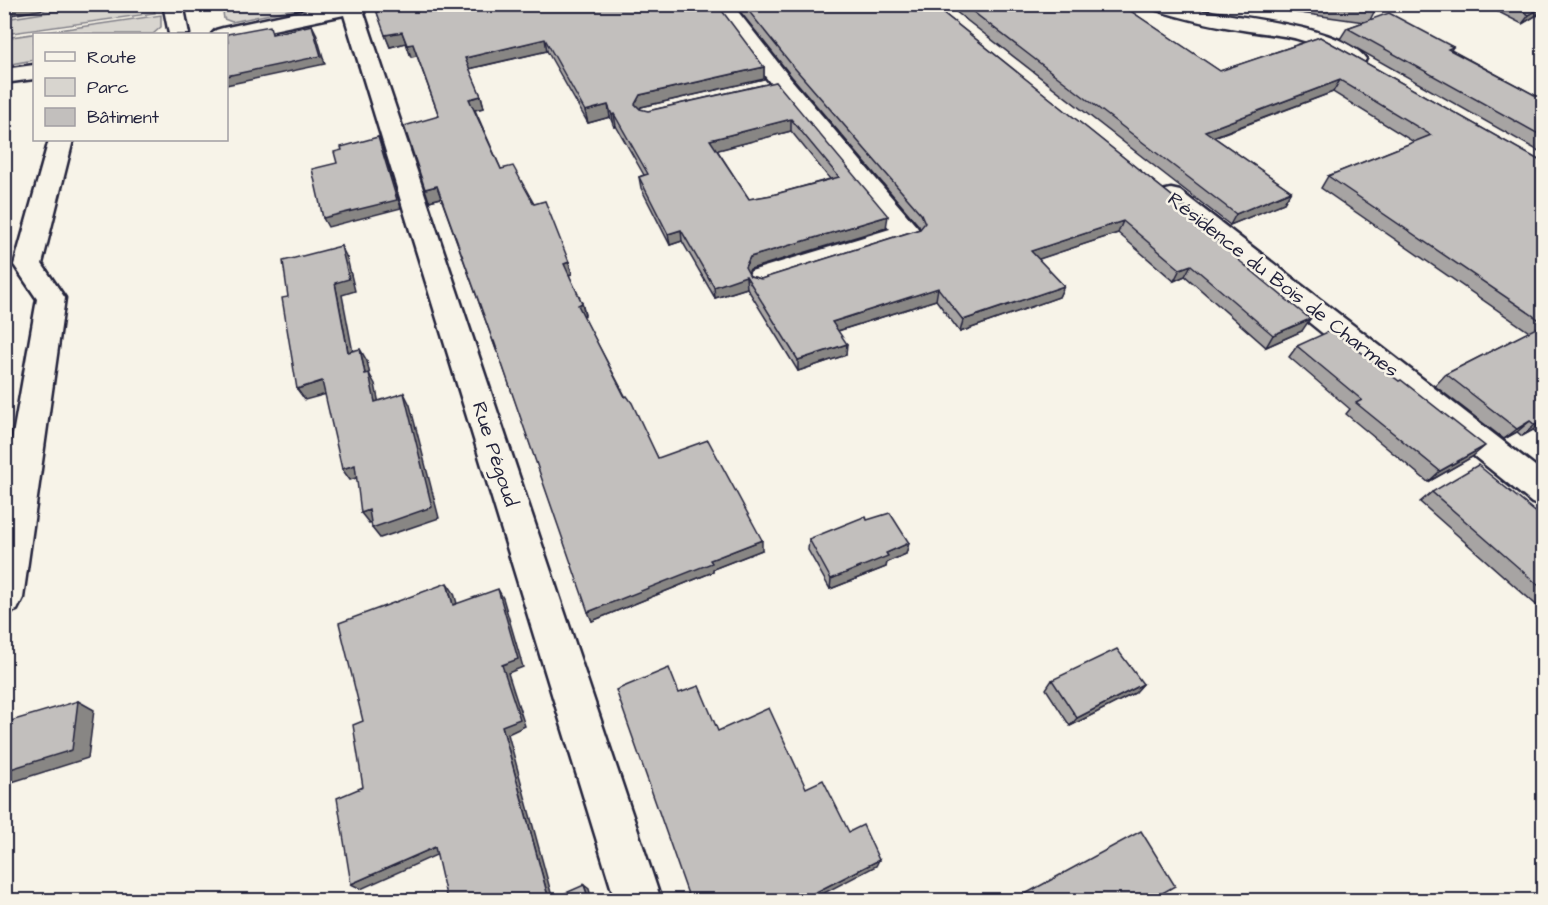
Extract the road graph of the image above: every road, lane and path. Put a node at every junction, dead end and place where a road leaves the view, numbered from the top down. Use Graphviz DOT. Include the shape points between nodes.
graph roads {
  1 [pos="173,4"];
  2 [pos="721,4"];
  3 [pos="1157,4"];
  4 [pos="359,6"];
  5 [pos="178,33"];
  6 [pos="228,33"];
  7 [pos="1374,70"];
  8 [pos="33,72"];
  9 [pos="4,76"];
  10 [pos="61,141"];
  11 [pos="1152,182"];
  12 [pos="761,278"];
  13 [pos="1544,492"];
  14 [pos="4,598"];
  15 [pos="638,900"];
  1 -- 5 [label="street"];
  2 -- 12 [label="street" via="771,86 908,233"];
  3 -- 7 [label="street" via="1194,16 1305,34"];
  4 -- 6 [label="street"];
  4 -- 15 [label="street, Rue Pégoud"];
  8 -- 9 [label="street"];
  10 -- 14 [label="street" via="28,265 51,298"];
  11 -- 13 [label="street, Résidence du Bois de Charmes"];
}
